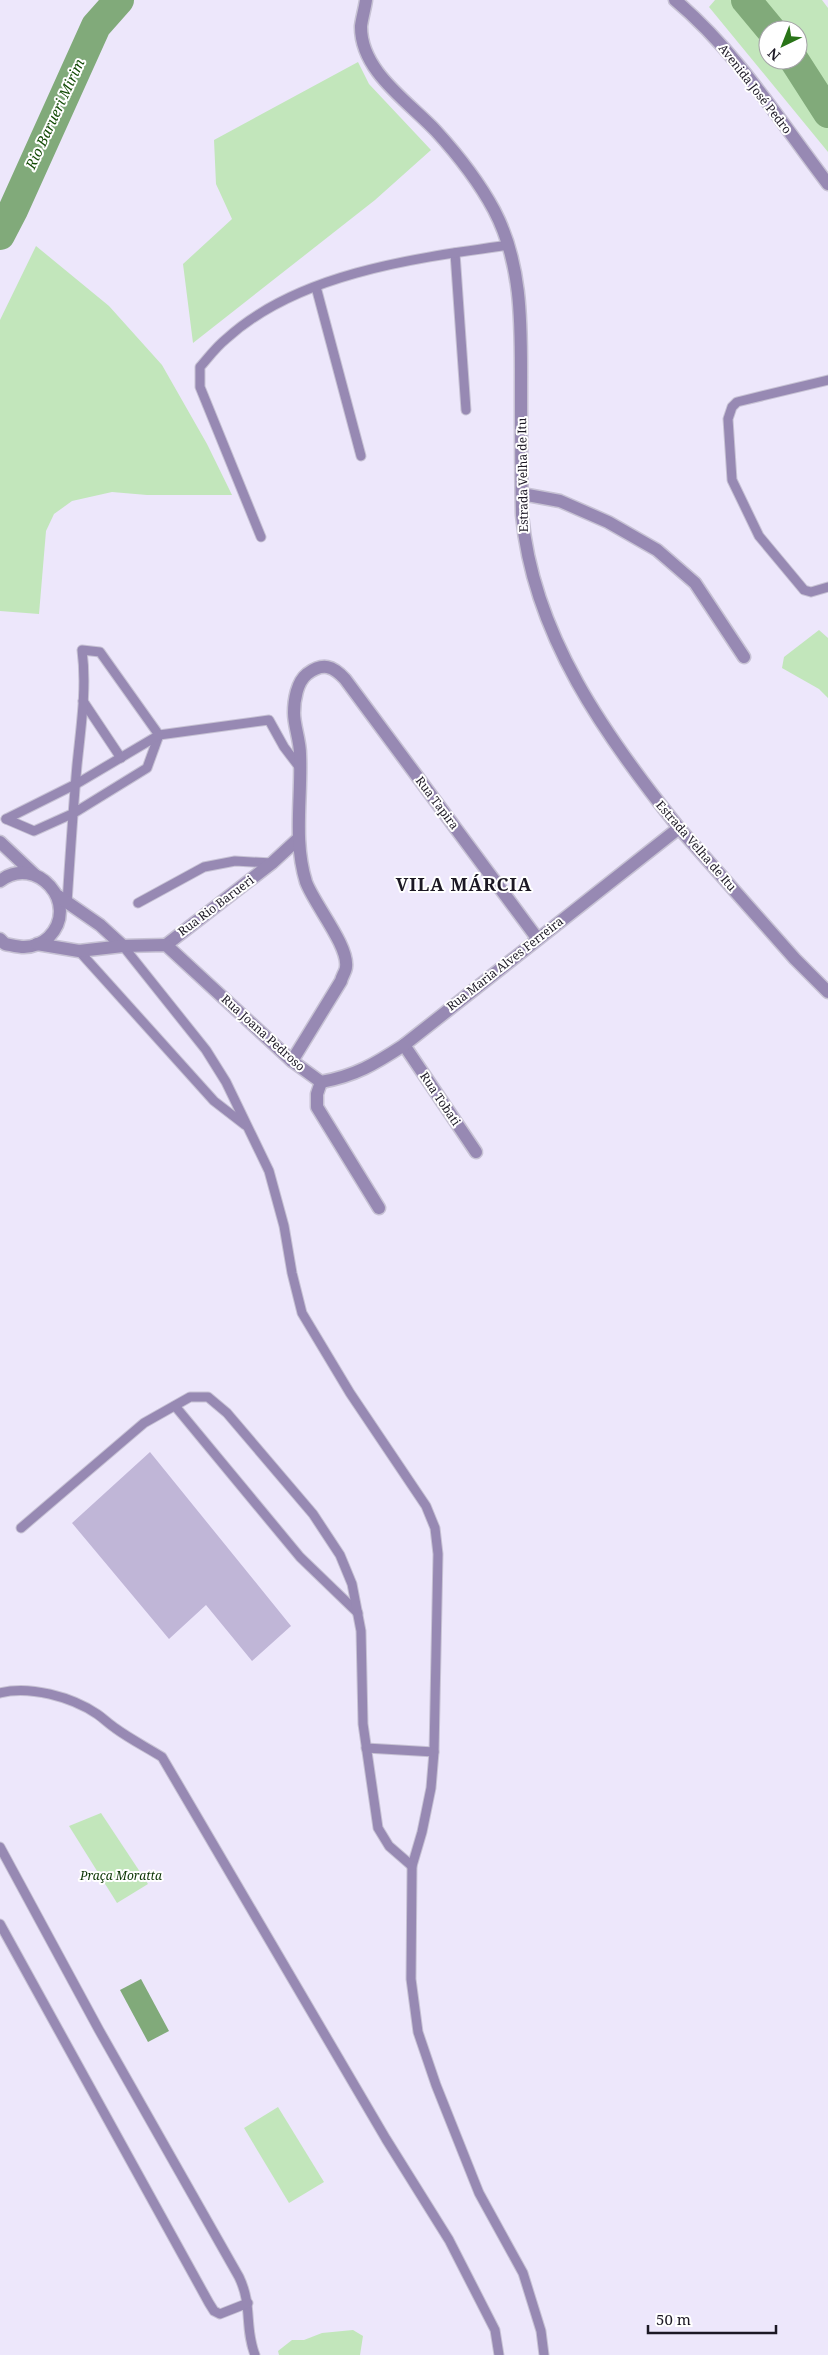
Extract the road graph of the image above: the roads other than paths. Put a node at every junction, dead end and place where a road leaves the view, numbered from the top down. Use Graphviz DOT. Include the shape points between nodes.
graph roads {
  1 [pos="366,0"];
  2 [pos="675,0"];
  3 [pos="828,184"];
  4 [pos="509,245"];
  5 [pos="455,253"];
  6 [pos="316,286"];
  7 [pos="828,380"];
  8 [pos="466,410"];
  9 [pos="361,456"];
  10 [pos="522,494"];
  11 [pos="261,537"];
  12 [pos="828,587"];
  13 [pos="744,658"];
  14 [pos="83,702"];
  15 [pos="159,735"];
  16 [pos="121,758"];
  17 [pos="300,768"];
  18 [pos="76,784"];
  19 [pos="74,813"];
  20 [pos="679,828"];
  21 [pos="298,839"];
  22 [pos="0,842"];
  23 [pos="272,864"];
  24 [pos="35,875"];
  25 [pos="0,882"];
  26 [pos="62,900"];
  27 [pos="138,903"];
  28 [pos="537,938"];
  29 [pos="2,943"];
  30 [pos="37,944"];
  31 [pos="166,945"];
  32 [pos="123,946"];
  33 [pos="79,951"];
  34 [pos="828,992"];
  35 [pos="404,1045"];
  36 [pos="292,1061"];
  37 [pos="321,1082"];
  38 [pos="247,1126"];
  39 [pos="476,1152"];
  40 [pos="380,1208"];
  41 [pos="175,1406"];
  42 [pos="21,1528"];
  43 [pos="358,1614"];
  44 [pos="0,1693"];
  45 [pos="366,1748"];
  46 [pos="434,1752"];
  47 [pos="0,1847"];
  48 [pos="412,1866"];
  49 [pos="0,1924"];
  50 [pos="248,2303"];
  51 [pos="255,2355"];
  52 [pos="499,2355"];
  53 [pos="544,2355"];
  1 -- 4 [label="street, Estrada Velha de Itu" via="361,27 366,50 375,68 391,89 436,132 474,180 494,210"];
  2 -- 3 [label="street, Avenida José Pedro" via="702,22 730,54"];
  4 -- 5 [label="lane"];
  4 -- 10 [label="street, Estrada Velha de Itu" via="518,287"];
  5 -- 6 [label="lane" via="369,270"];
  5 -- 8 [label="lane"];
  6 -- 9 [label="lane"];
  6 -- 11 [label="lane" via="270,307 226,338 200,367 200,387"];
  7 -- 12 [label="lane" via="737,402 728,418 732,480 759,536 804,590 811,592"];
  10 -- 13 [label="street" via="560,501 608,522 657,550 695,583"];
  10 -- 20 [label="street, Estrada Velha de Itu" via="524,545 531,573 542,608 564,656 586,700 617,748"];
  14 -- 15 [label="lane" via="82,650 100,652"];
  14 -- 16 [label="lane"];
  14 -- 18 [label="lane"];
  15 -- 16 [label="lane"];
  15 -- 17 [label="lane" via="269,720"];
  15 -- 19 [label="lane" via="148,768"];
  16 -- 18 [label="lane"];
  17 -- 21 [label="street"];
  17 -- 28 [label="street, Rua Tapira" via="294,713 298,687 314,669 326,665 336,669"];
  18 -- 19 [label="lane"];
  18 -- 19 [label="lane" via="6,819 34,831"];
  19 -- 26 [label="lane"];
  20 -- 28 [label="street, Rua Maria Alves Ferreira"];
  20 -- 34 [label="street, Estrada Velha de Itu"];
  21 -- 23 [label="street, Rua Rio Barueri"];
  21 -- 36 [label="street" via="307,883 339,941 346,966 341,981"];
  22 -- 24 [label="street"];
  23 -- 27 [label="lane" via="235,861 204,867"];
  23 -- 31 [label="street, Rua Rio Barueri"];
  24 -- 25 [label="street" via="14,874"];
  24 -- 26 [label="street" via="45,880"];
  26 -- 30 [label="street" via="55,930"];
  26 -- 32 [label="street" via="100,925"];
  28 -- 35 [label="street, Rua Maria Alves Ferreira"];
  29 -- 30 [label="street, Rua Rio Barueri" via="25,947"];
  30 -- 33 [label="street, Rua Rio Barueri"];
  31 -- 32 [label="street, Rua Rio Barueri"];
  31 -- 36 [label="street, Rua Joana Pedroso"];
  32 -- 33 [label="street, Rua Rio Barueri"];
  32 -- 38 [label="lane" via="206,1050"];
  33 -- 38 [label="lane" via="214,1101"];
  35 -- 37 [label="street, Rua Maria Alves Ferreira" via="371,1067 346,1078"];
  35 -- 39 [label="street, Rua Tobati"];
  36 -- 37 [label="street, Rua Joana Pedroso"];
  37 -- 40 [label="street" via="317,1107"];
  38 -- 46 [label="lane" via="268,1171 284,1226 302,1313 350,1393 426,1506 435,1528 438,1554"];
  41 -- 42 [label="lane" via="144,1423"];
  41 -- 43 [label="lane" via="300,1556"];
  41 -- 43 [label="lane" via="190,1397 208,1397 227,1413 313,1514 340,1556 352,1584"];
  43 -- 45 [label="lane"];
  44 -- 52 [label="lane" via="10,1690 40,1692 62,1698 96,1713 162,1757 381,2131 449,2240 495,2330"];
  45 -- 46 [label="lane"];
  45 -- 48 [label="lane" via="378,1828 389,1846"];
  46 -- 48 [label="lane" via="431,1788"];
  47 -- 50 [label="lane" via="239,2278"];
  48 -- 53 [label="lane" via="411,1978 418,2032 479,2193 523,2273 541,2331"];
  49 -- 50 [label="lane" via="214,2311 226,2313"];
  50 -- 51 [label="lane" via="250,2342"];
}
